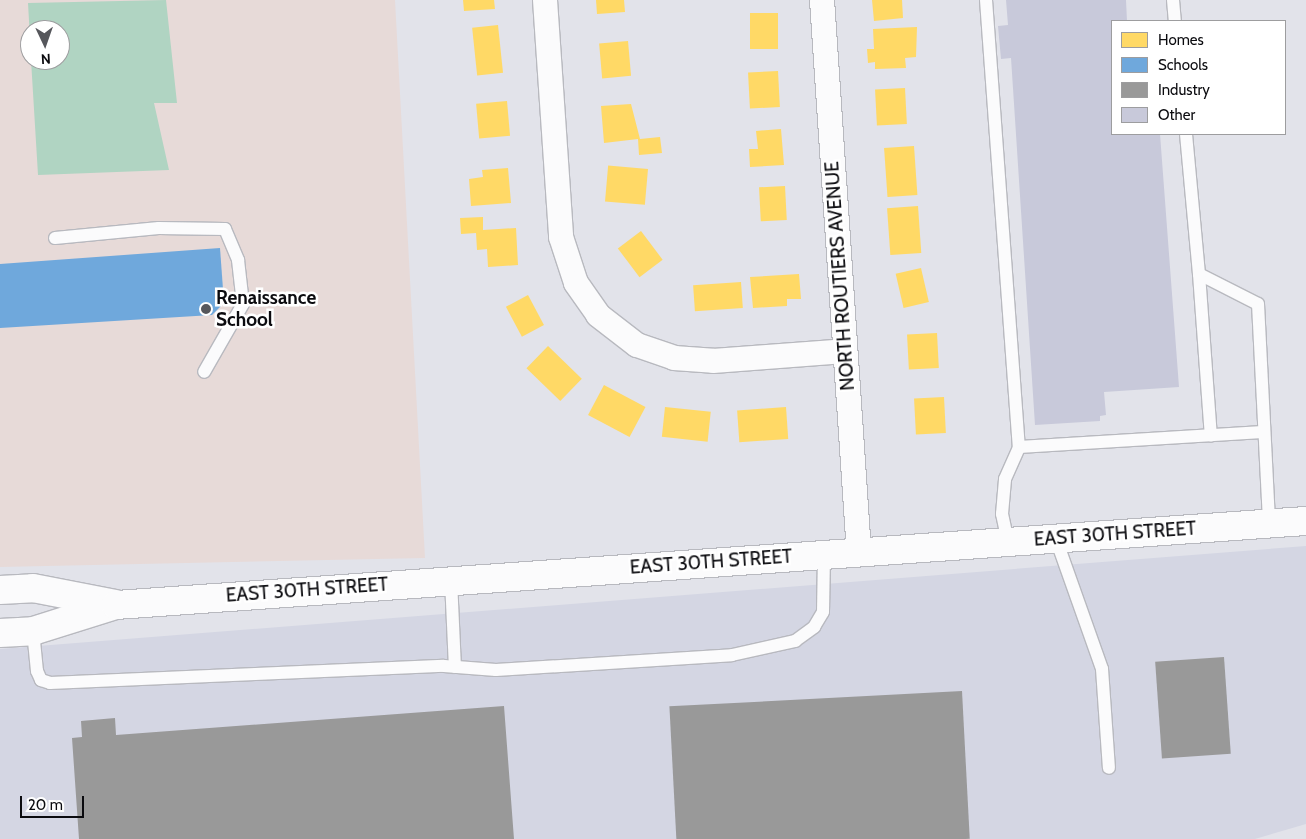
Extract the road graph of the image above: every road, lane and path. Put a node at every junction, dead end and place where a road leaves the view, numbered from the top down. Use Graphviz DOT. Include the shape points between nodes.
graph roads {
  1 [pos="545,0"];
  2 [pos="822,0"];
  3 [pos="986,0"];
  4 [pos="1173,0"];
  5 [pos="1175,20"];
  6 [pos="1186,135"];
  7 [pos="54,238"];
  8 [pos="1199,274"];
  9 [pos="845,351"];
  10 [pos="204,372"];
  11 [pos="1263,432"];
  12 [pos="1211,436"];
  13 [pos="1019,447"];
  14 [pos="1306,521"];
  15 [pos="1269,523"];
  16 [pos="1056,539"];
  17 [pos="1008,542"];
  18 [pos="859,552"];
  19 [pos="824,554"];
  20 [pos="451,580"];
  21 [pos="0,590"];
  22 [pos="116,604"];
  23 [pos="33,631"];
  24 [pos="0,633"];
  25 [pos="455,667"];
  26 [pos="1109,768"];
  1 -- 9 [label="street" via="561,238 576,283 598,315 637,345 674,358 713,361"];
  2 -- 9 [label="street, NORTH ROUTIERS AVENUE"];
  3 -- 13 [label="lane"];
  4 -- 5 [label="lane"];
  6 -- 8 [label="lane"];
  7 -- 10 [label="lane" via="159,228 225,229 238,260 243,304"];
  8 -- 11 [label="lane" via="1258,304"];
  8 -- 12 [label="lane"];
  9 -- 18 [label="street, NORTH ROUTIERS AVENUE"];
  11 -- 12 [label="lane"];
  11 -- 15 [label="lane"];
  12 -- 13 [label="lane"];
  13 -- 17 [label="lane" via="1005,479 1002,514"];
  14 -- 15 [label="main road, EAST 30TH STREET"];
  15 -- 16 [label="main road, EAST 30TH STREET"];
  16 -- 17 [label="main road, EAST 30TH STREET"];
  16 -- 26 [label="lane" via="1102,670"];
  17 -- 18 [label="main road, EAST 30TH STREET"];
  18 -- 19 [label="main road, EAST 30TH STREET"];
  19 -- 20 [label="main road, EAST 30TH STREET"];
  19 -- 25 [label="lane" via="823,612 814,627 795,641 770,650 502,670"];
  20 -- 22 [label="main road, EAST 30TH STREET"];
  20 -- 25 [label="lane"];
  21 -- 22 [label="main road, EAST 30TH STREET" via="33,588"];
  22 -- 23 [label="main road, EAST 30TH STREET"];
  23 -- 24 [label="main road, EAST 30TH STREET"];
  23 -- 25 [label="lane" via="37,671 41,680 50,683"];
}
